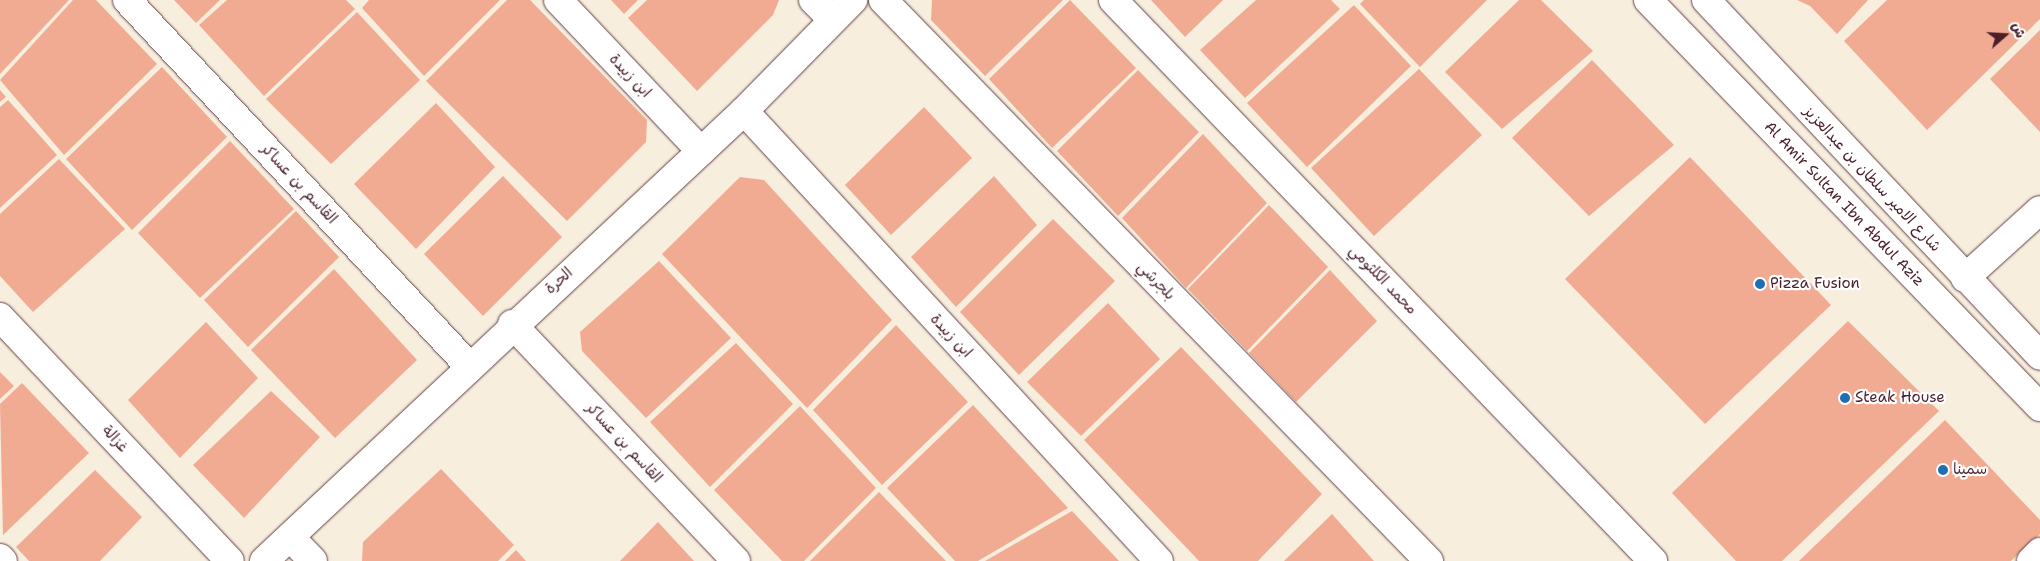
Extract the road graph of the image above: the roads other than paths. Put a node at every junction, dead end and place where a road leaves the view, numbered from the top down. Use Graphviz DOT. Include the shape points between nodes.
graph roads {
  1 [pos="127,0"];
  2 [pos="558,0"];
  3 [pos="813,0"];
  4 [pos="853,0"];
  5 [pos="883,0"];
  6 [pos="1113,0"];
  7 [pos="1648,0"];
  8 [pos="1706,0"];
  9 [pos="833,20"];
  10 [pos="744,111"];
  11 [pos="701,151"];
  12 [pos="2040,210"];
  13 [pos="1965,278"];
  14 [pos="0,316"];
  15 [pos="512,324"];
  16 [pos="2040,356"];
  17 [pos="470,367"];
  18 [pos="2040,407"];
  19 [pos="290,537"];
  20 [pos="2040,552"];
  21 [pos="0,558"];
  22 [pos="3,561"];
  23 [pos="230,561"];
  24 [pos="264,561"];
  25 [pos="313,561"];
  26 [pos="736,561"];
  27 [pos="1159,561"];
  28 [pos="1429,561"];
  29 [pos="1653,561"];
  30 [pos="2031,561"];
  1 -- 17 [label="street, القاسم بن عساكر"];
  2 -- 11 [label="street, ابن زبيدة"];
  3 -- 9 [label="street"];
  4 -- 9 [label="street, الحرة"];
  5 -- 28 [label="street, بلجرشي"];
  6 -- 29 [label="street, محمد الكلثومي"];
  7 -- 18 [label="street, Al Amir Sultan Ibn Abdul Aziz"];
  8 -- 13 [label="street, شارع الامير سلطان بن عبدالعزيز"];
  9 -- 10 [label="street, الحرة"];
  10 -- 11 [label="street, الحرة"];
  10 -- 27 [label="street, ابن زبيدة"];
  11 -- 15 [label="street, الحرة"];
  12 -- 13 [label="street"];
  13 -- 16 [label="street, شارع الامير سلطان بن عبدالعزيز"];
  14 -- 23 [label="street, غزالة"];
  15 -- 17 [label="street, الحرة"];
  15 -- 26 [label="street, القاسم بن عساكر"];
  17 -- 19 [label="street, الحرة"];
  19 -- 24 [label="street, الحرة"];
  19 -- 25 [label="street"];
  20 -- 30 [label="street"];
  21 -- 22 [label="street"];
}
